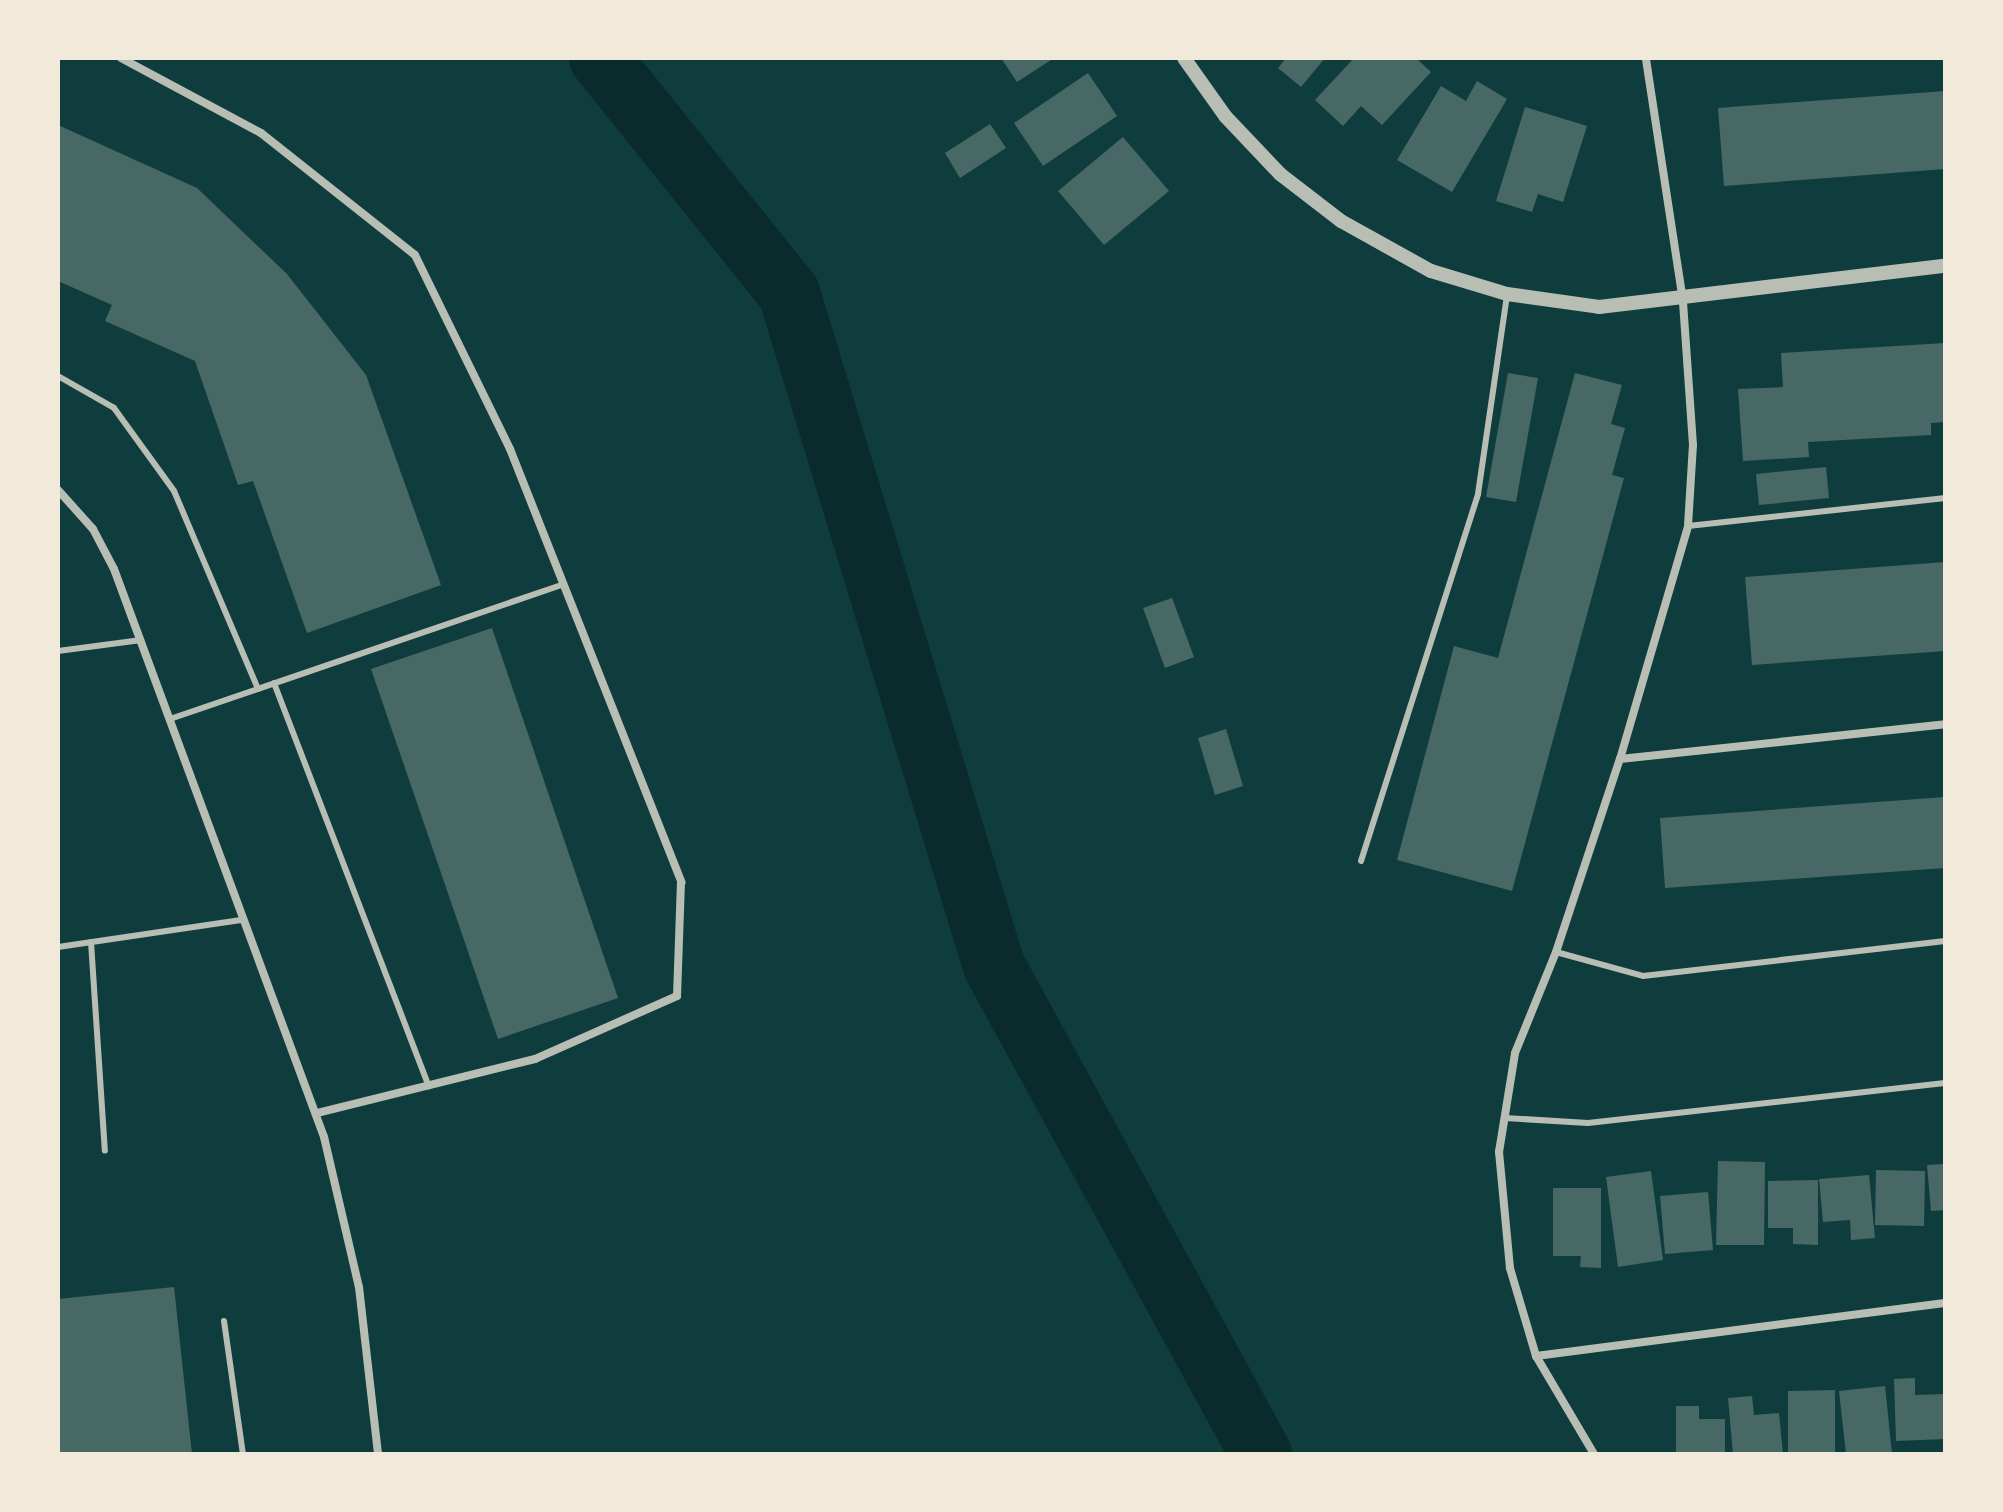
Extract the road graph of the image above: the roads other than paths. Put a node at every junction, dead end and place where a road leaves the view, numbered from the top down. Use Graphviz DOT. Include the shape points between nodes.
graph roads {
  1 [pos="121,58"];
  2 [pos="1184,58"];
  3 [pos="1646,58"];
  4 [pos="1945,266"];
  5 [pos="1507,294"];
  6 [pos="1683,301"];
  7 [pos="58,376"];
  8 [pos="58,490"];
  9 [pos="1945,498"];
  10 [pos="1688,526"];
  11 [pos="564,584"];
  12 [pos="141,640"];
  13 [pos="58,651"];
  14 [pos="274,683"];
  15 [pos="258,689"];
  16 [pos="170,719"];
  17 [pos="1945,724"];
  18 [pos="1620,759"];
  19 [pos="1361,861"];
  20 [pos="241,920"];
  21 [pos="1945,941"];
  22 [pos="91,942"];
  23 [pos="58,947"];
  24 [pos="1556,952"];
  25 [pos="1945,1083"];
  26 [pos="429,1086"];
  27 [pos="316,1113"];
  28 [pos="1505,1118"];
  29 [pos="105,1151"];
  30 [pos="1945,1303"];
  31 [pos="224,1321"];
  32 [pos="1536,1356"];
  33 [pos="243,1454"];
  34 [pos="378,1454"];
  35 [pos="1594,1454"];
  1 -- 11 [label="street" via="261,133 415,255 510,449"];
  2 -- 5 [label="street" via="1226,117 1269,163 1341,221 1431,271"];
  3 -- 6 [label="street"];
  4 -- 6 [label="street"];
  5 -- 6 [label="street" via="1599,307"];
  5 -- 19 [label="lane" via="1478,494"];
  6 -- 10 [label="street" via="1693,445"];
  7 -- 15 [label="lane" via="114,408 174,491"];
  8 -- 12 [label="street" via="93,529"];
  9 -- 10 [label="lane"];
  10 -- 18 [label="street"];
  11 -- 14 [label="lane"];
  11 -- 26 [label="street" via="681,882 677,996 535,1059"];
  12 -- 13 [label="lane"];
  12 -- 16 [label="street"];
  14 -- 15 [label="lane"];
  14 -- 26 [label="lane"];
  15 -- 16 [label="lane"];
  16 -- 20 [label="street"];
  17 -- 18 [label="street"];
  18 -- 24 [label="street"];
  20 -- 22 [label="lane"];
  20 -- 27 [label="street"];
  21 -- 24 [label="lane" via="1643,976"];
  22 -- 23 [label="lane"];
  22 -- 29 [label="lane"];
  24 -- 28 [label="street" via="1515,1053"];
  25 -- 28 [label="lane" via="1588,1123"];
  26 -- 27 [label="street"];
  27 -- 34 [label="street" via="356,1273"];
  28 -- 32 [label="street" via="1499,1152 1510,1268"];
  30 -- 32 [label="street"];
  31 -- 33 [label="lane"];
  32 -- 35 [label="street"];
}
